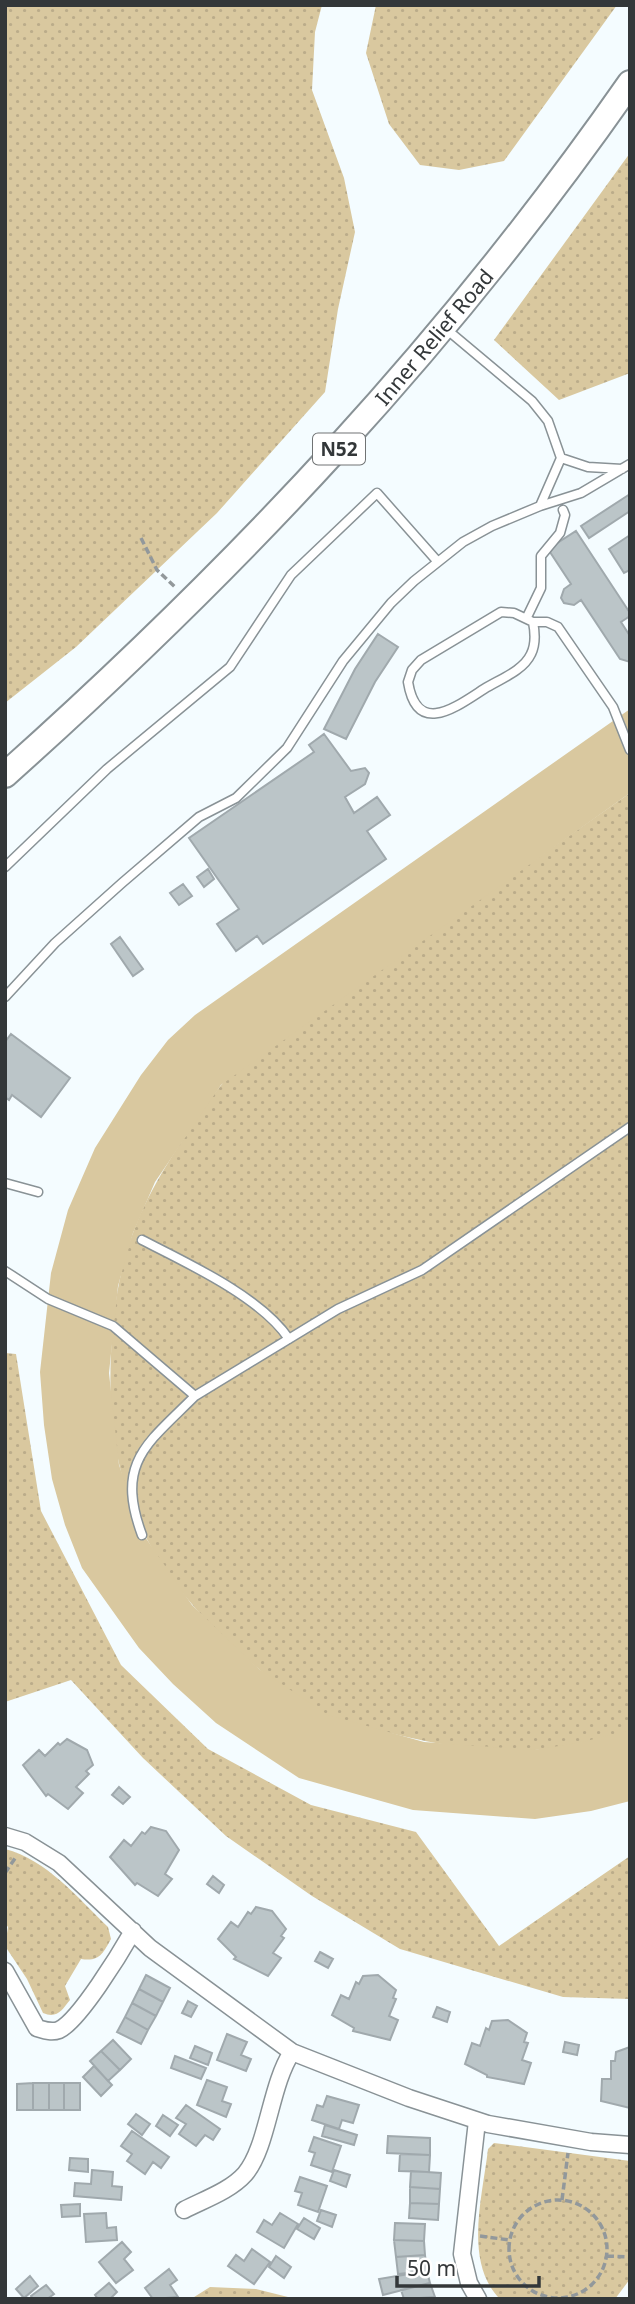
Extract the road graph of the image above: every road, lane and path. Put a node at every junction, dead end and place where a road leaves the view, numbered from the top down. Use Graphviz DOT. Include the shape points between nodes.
graph roads {
  1 [pos="630,83"];
  2 [pos="445,328"];
  3 [pos="561,458"];
  4 [pos="626,466"];
  5 [pos="540,506"];
  6 [pos="563,510"];
  7 [pos="141,538"];
  8 [pos="438,562"];
  9 [pos="192,603"];
  10 [pos="530,619"];
  11 [pos="630,750"];
  12 [pos="5,775"];
  13 [pos="5,867"];
  14 [pos="5,997"];
  15 [pos="630,1127"];
  16 [pos="5,1183"];
  17 [pos="38,1192"];
  18 [pos="142,1240"];
  19 [pos="5,1271"];
  20 [pos="289,1339"];
  21 [pos="195,1396"];
  22 [pos="142,1535"];
  23 [pos="5,1836"];
  24 [pos="133,1931"];
  25 [pos="5,1971"];
  26 [pos="292,2052"];
  27 [pos="477,2121"];
  28 [pos="570,2139"];
  29 [pos="630,2145"];
  30 [pos="562,2200"];
  31 [pos="184,2210"];
  32 [pos="463,2234"];
  33 [pos="509,2240"];
  34 [pos="607,2256"];
  35 [pos="630,2257"];
  36 [pos="550,2298"];
  37 [pos="478,2299"];
  1 -- 2 [label="main road, Inner Relief Road / N52"];
  2 -- 3 [label="lane" via="532,401 548,421"];
  2 -- 9 [label="main road, Inner Relief Road / N52" via="287,506"];
  3 -- 4 [label="lane" via="588,467"];
  3 -- 5 [label="lane"];
  4 -- 5 [label="lane" via="581,494"];
  5 -- 8 [label="lane" via="482,531"];
  6 -- 10 [label="lane" via="560,533 541,555 541,588"];
  7 -- 9 [label="path" via="157,570"];
  8 -- 13 [label="lane" via="377,493 291,575 230,667 107,769"];
  8 -- 14 [label="lane" via="391,603 343,661 287,748 236,798 199,817 122,883 55,943"];
  9 -- 12 [label="main road, Inner Relief Road / N52"];
  10 -- 10 [label="lane" via="508,612 496,614 421,660 408,682 416,705 430,713 450,710 522,666 534,646"];
  10 -- 11 [label="lane" via="558,627 613,707"];
  15 -- 20 [label="lane" via="422,1270 338,1309"];
  16 -- 17 [label="lane"];
  18 -- 20 [label="lane" via="210,1274 280,1325"];
  19 -- 21 [label="lane" via="48,1299 113,1326"];
  20 -- 21 [label="lane"];
  21 -- 22 [label="lane" via="147,1444 132,1472 132,1508"];
  23 -- 24 [label="street" via="25,1842 59,1863"];
  24 -- 25 [label="street" via="91,1994 59,2030 37,2028"];
  24 -- 26 [label="street"];
  26 -- 27 [label="street"];
  26 -- 31 [label="street" via="245,2174"];
  27 -- 28 [label="street"];
  27 -- 32 [label="street"];
  28 -- 29 [label="street"];
  28 -- 30 [label="path"];
  30 -- 33 [label="path" via="528,2210"];
  30 -- 34 [label="path" via="578,2204 601,2225"];
  32 -- 33 [label="path"];
  32 -- 37 [label="street" via="462,2254"];
  33 -- 36 [label="path" via="513,2271 522,2284"];
  34 -- 35 [label="path"];
  34 -- 36 [label="path" via="593,2284 580,2293"];
}
